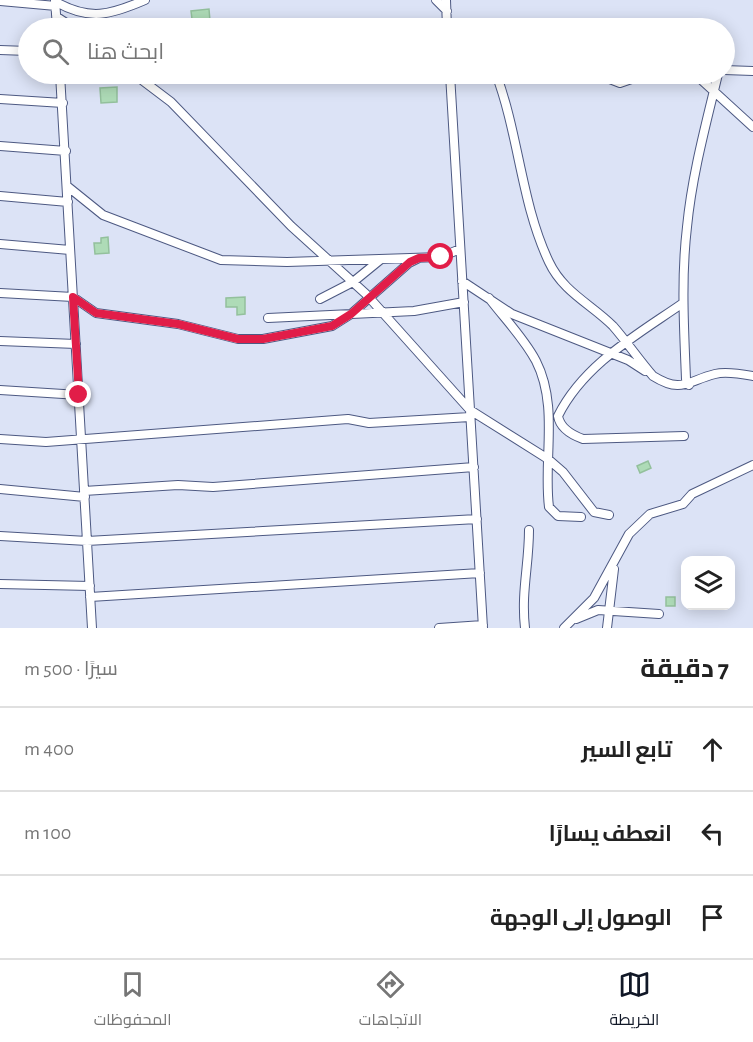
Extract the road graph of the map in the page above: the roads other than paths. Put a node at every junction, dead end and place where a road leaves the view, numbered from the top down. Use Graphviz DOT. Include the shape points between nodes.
graph roads {
  1 [pos="145,0"];
  2 [pos="436,0"];
  3 [pos="446,0"];
  4 [pos="0,1"];
  5 [pos="56,3"];
  6 [pos="447,11"];
  7 [pos="57,17"];
  8 [pos="447,18"];
  9 [pos="0,50"];
  10 [pos="18,51"];
  11 [pos="753,65"];
  12 [pos="735,69"];
  13 [pos="735,70"];
  14 [pos="753,71"];
  15 [pos="61,84"];
  16 [pos="147,84"];
  17 [pos="451,84"];
  18 [pos="499,84"];
  19 [pos="708,84"];
  20 [pos="715,84"];
  21 [pos="714,89"];
  22 [pos="0,99"];
  23 [pos="63,103"];
  24 [pos="753,127"];
  25 [pos="0,146"];
  26 [pos="66,151"];
  27 [pos="67,186"];
  28 [pos="0,196"];
  29 [pos="68,202"];
  30 [pos="0,244"];
  31 [pos="460,249"];
  32 [pos="70,250"];
  33 [pos="419,258"];
  34 [pos="381,260"];
  35 [pos="330,261"];
  36 [pos="462,281"];
  37 [pos="353,282"];
  38 [pos="0,293"];
  39 [pos="73,297"];
  40 [pos="370,298"];
  41 [pos="489,298"];
  42 [pos="320,299"];
  43 [pos="464,302"];
  44 [pos="683,303"];
  45 [pos="383,312"];
  46 [pos="351,314"];
  47 [pos="268,318"];
  48 [pos="0,341"];
  49 [pos="625,343"];
  50 [pos="76,344"];
  51 [pos="611,354"];
  52 [pos="653,376"];
  53 [pos="753,376"];
  54 [pos="689,385"];
  55 [pos="0,390"];
  56 [pos="79,395"];
  57 [pos="470,414"];
  58 [pos="684,436"];
  59 [pos="81,437"];
  60 [pos="0,439"];
  61 [pos="548,459"];
  62 [pos="753,465"];
  63 [pos="474,467"];
  64 [pos="0,489"];
  65 [pos="85,494"];
  66 [pos="609,515"];
  67 [pos="581,517"];
  68 [pos="477,519"];
  69 [pos="529,530"];
  70 [pos="0,536"];
  71 [pos="87,541"];
  72 [pos="615,557"];
  73 [pos="480,573"];
  74 [pos="0,584"];
  75 [pos="90,586"];
  76 [pos="90,597"];
  77 [pos="609,610"];
  78 [pos="659,614"];
  79 [pos="567,625"];
  80 [pos="483,627"];
  81 [pos="92,628"];
  82 [pos="439,628"];
  83 [pos="525,628"];
  84 [pos="607,628"];
  1 -- 5 [label="street" via="117,12 95,14 76,13"];
  2 -- 6 [label="street"];
  3 -- 6 [label="street"];
  4 -- 5 [label="street"];
  5 -- 7 [label="street"];
  6 -- 8 [label="street"];
  9 -- 10 [label="street"];
  11 -- 12 [label="street"];
  13 -- 14 [label="street"];
  15 -- 23 [label="street"];
  16 -- 35 [label="street" via="171,102"];
  17 -- 31 [label="street"];
  18 -- 49 [label="street" via="524,185 550,263 575,297 598,313"];
  19 -- 21 [label="street"];
  20 -- 21 [label="street"];
  21 -- 24 [label="street"];
  21 -- 44 [label="street" via="686,229"];
  22 -- 23 [label="street"];
  23 -- 26 [label="street"];
  25 -- 26 [label="street"];
  26 -- 27 [label="street"];
  27 -- 29 [label="street"];
  27 -- 35 [label="street" via="103,214 221,260"];
  28 -- 29 [label="street"];
  29 -- 32 [label="street"];
  30 -- 32 [label="street"];
  31 -- 33 [label="street" via="441,257"];
  31 -- 36 [label="street"];
  32 -- 39 [label="street"];
  33 -- 34 [label="street"];
  33 -- 40 [label="street"];
  34 -- 35 [label="street"];
  34 -- 37 [label="street"];
  35 -- 37 [label="street"];
  36 -- 41 [label="street"];
  36 -- 43 [label="street"];
  37 -- 40 [label="street"];
  37 -- 42 [label="street"];
  38 -- 39 [label="street"];
  39 -- 46 [label="street" via="96,313 178,324 238,339 263,339 332,326"];
  39 -- 50 [label="street"];
  40 -- 45 [label="street"];
  40 -- 46 [label="street"];
  41 -- 51 [label="street" via="512,314"];
  41 -- 61 [label="street" via="528,349 542,377 549,431"];
  43 -- 45 [label="street"];
  43 -- 57 [label="street"];
  44 -- 49 [label="street"];
  44 -- 54 [label="street"];
  45 -- 46 [label="street"];
  45 -- 57 [label="street"];
  46 -- 47 [label="street"];
  48 -- 50 [label="street"];
  49 -- 51 [label="street"];
  49 -- 52 [label="street"];
  50 -- 56 [label="street"];
  51 -- 52 [label="street"];
  51 -- 58 [label="street" via="570,395 559,421 583,439"];
  52 -- 54 [label="street" via="671,386"];
  53 -- 54 [label="street" via="717,373"];
  55 -- 56 [label="street"];
  56 -- 59 [label="street"];
  57 -- 59 [label="street" via="369,423 348,420"];
  57 -- 61 [label="street"];
  57 -- 63 [label="street"];
  59 -- 60 [label="street" via="45,442"];
  59 -- 65 [label="street"];
  61 -- 66 [label="street" via="594,512"];
  61 -- 67 [label="street" via="549,507 558,516"];
  62 -- 72 [label="street" via="692,494 682,504 650,514 629,534"];
  63 -- 65 [label="street"];
  63 -- 68 [label="street"];
  64 -- 65 [label="street"];
  65 -- 71 [label="street"];
  68 -- 71 [label="street"];
  68 -- 73 [label="street"];
  69 -- 83 [label="street" via="522,598"];
  70 -- 71 [label="street"];
  71 -- 75 [label="street"];
  72 -- 77 [label="street"];
  72 -- 79 [label="street" via="594,598"];
  73 -- 76 [label="street"];
  73 -- 80 [label="street"];
  74 -- 75 [label="street"];
  75 -- 76 [label="street"];
  76 -- 81 [label="street"];
  77 -- 78 [label="street"];
  77 -- 79 [label="street" via="588,613"];
  77 -- 84 [label="street"];
  80 -- 82 [label="street"];
}
